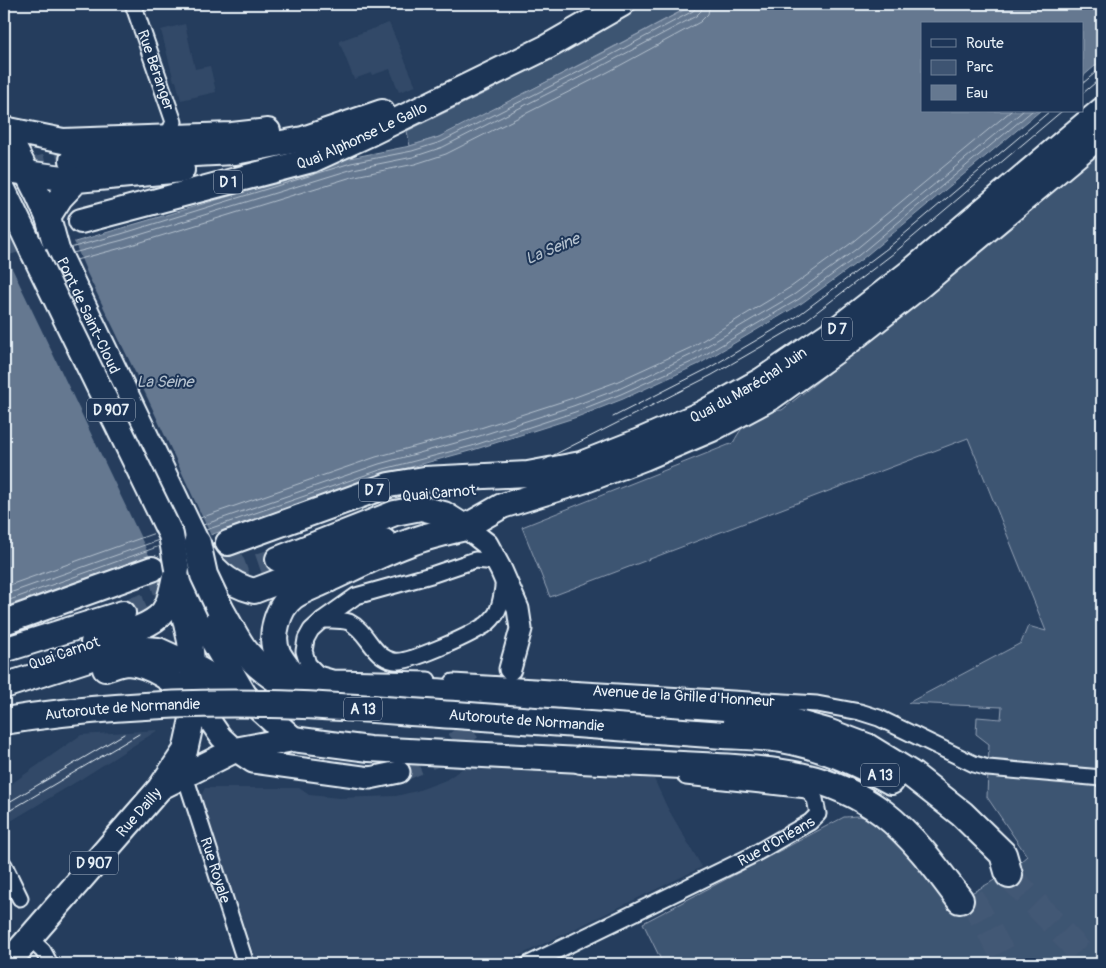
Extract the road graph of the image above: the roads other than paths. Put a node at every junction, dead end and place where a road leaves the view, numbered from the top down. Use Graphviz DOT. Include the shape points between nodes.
graph roads {
  1 [pos="133,4"];
  2 [pos="595,4"];
  3 [pos="622,4"];
  4 [pos="1102,110"];
  5 [pos="365,127"];
  6 [pos="4,128"];
  7 [pos="1102,134"];
  8 [pos="167,137"];
  9 [pos="64,160"];
  10 [pos="10,171"];
  11 [pos="48,218"];
  12 [pos="81,221"];
  13 [pos="12,224"];
  14 [pos="45,252"];
  15 [pos="528,474"];
  16 [pos="586,480"];
  17 [pos="465,527"];
  18 [pos="197,544"];
  19 [pos="278,559"];
  20 [pos="501,569"];
  21 [pos="177,570"];
  22 [pos="124,612"];
  23 [pos="322,620"];
  24 [pos="4,622"];
  25 [pos="4,638"];
  26 [pos="4,650"];
  27 [pos="193,666"];
  28 [pos="510,669"];
  29 [pos="4,673"];
  30 [pos="4,686"];
  31 [pos="245,696"];
  32 [pos="493,699"];
  33 [pos="196,701"];
  34 [pos="4,702"];
  35 [pos="4,721"];
  36 [pos="4,737"];
  37 [pos="293,738"];
  38 [pos="722,742"];
  39 [pos="235,750"];
  40 [pos="581,760"];
  41 [pos="399,772"];
  42 [pos="184,776"];
  43 [pos="1102,778"];
  44 [pos="160,788"];
  45 [pos="4,865"];
  46 [pos="20,898"];
  47 [pos="30,938"];
  48 [pos="7,964"];
  49 [pos="50,964"];
  50 [pos="246,964"];
  51 [pos="529,964"];
  1 -- 8 [label="street, Rue Béranger" via="174,122"];
  2 -- 5 [label="main road, Quai Alphonse Le Gallo / D 1" via="540,35 374,116"];
  3 -- 5 [label="main road, Quai Alphonse Le Gallo / D 1" via="546,48"];
  4 -- 15 [label="main road, Quai du Maréchal Juin / D 7" via="910,272 838,328 762,380 703,413 637,442 581,464"];
  5 -- 8 [label="main road"];
  5 -- 9 [label="main road" via="308,150 236,164"];
  5 -- 12 [label="main road, Quai Alphonse Le Gallo / D 1" via="312,160"];
  6 -- 9 [label="main road"];
  6 -- 10 [label="main road, D 907"];
  7 -- 16 [label="main road, Quai du Maréchal Juin / D 7" via="920,286 772,397 712,429"];
  8 -- 9 [label="main road"];
  9 -- 10 [label="main road"];
  9 -- 10 [label="main road"];
  9 -- 11 [label="main road" via="60,198"];
  10 -- 11 [label="main road, D 907" via="38,195"];
  10 -- 13 [label="main road, D 907"];
  10 -- 14 [label="main road"];
  11 -- 14 [label="main road, D 907"];
  13 -- 14 [label="main road"];
  14 -- 18 [label="main road, Pont de Saint-Cloud / D 907"];
  14 -- 21 [label="main road, Pont de Saint-Cloud / D 907, bridge" via="171,535"];
  15 -- 16 [label="main road, Quai Carnot / D 7" via="424,479 389,485 234,547 392,498 424,492 530,487"];
  16 -- 17 [label="main road, D 7" via="502,506"];
  17 -- 18 [label="main road, D 907" via="435,524 410,530 254,591 217,572"];
  17 -- 19 [label="main road, Quai Carnot / D 7" via="444,514 421,508 395,514"];
  17 -- 20 [label="main road" via="487,544"];
  17 -- 32 [label="highway" via="414,540 292,597 275,626 275,649 294,679 323,694 420,692"];
  18 -- 32 [label="highway, bridge" via="204,574 241,646 264,671 301,695 342,705"];
  20 -- 23 [label="street, Avenue de la Grille d'Honneur" via="475,560 356,596"];
  20 -- 23 [label="street" via="501,600 496,614 484,627 403,661 379,655 360,630 347,622"];
  20 -- 28 [label="main road" via="518,609 521,629"];
  21 -- 27 [label="main road, D 907"];
  21 -- 29 [label="main road, Quai Carnot" via="170,600 149,624"];
  21 -- 31 [label="main road" via="196,599 213,642"];
  22 -- 26 [label="main road, Quai Carnot"];
  23 -- 43 [label="street, Avenue de la Grille d'Honneur" via="311,630 304,651 308,664 318,674 332,678 524,685 816,704 879,718 959,758 988,768"];
  24 -- 25 [label="main road" via="151,576"];
  27 -- 30 [label="main road, Quai Carnot" via="158,650 132,648"];
  27 -- 31 [label="main road, Quai Carnot"];
  27 -- 33 [label="main road, D 907"];
  31 -- 37 [label="main road"];
  32 -- 38 [label="highway, Autoroute de Normandie / A 13" via="784,720 827,732 867,746 911,774 962,814 1003,854 1009,875 952,823 902,787 859,763 781,739"];
  33 -- 34 [label="main road, Quai Carnot" via="168,678 146,667 126,663"];
  33 -- 39 [label="main road, D 907" via="221,737"];
  33 -- 44 [label="main road, Rue Dailly / D 907" via="185,751"];
  35 -- 38 [label="highway, Autoroute de Normandie / A 13, bridge" via="79,711 230,703 273,704 350,708"];
  36 -- 38 [label="highway, Autoroute de Normandie / A 13" via="72,727 230,718"];
  37 -- 39 [label="main road"];
  37 -- 40 [label="main road" via="369,749"];
  38 -- 40 [label="highway, Autoroute de Normandie / A 13" via="814,765 852,779 890,802 934,842 965,898 883,813 846,791 810,777 775,771"];
  39 -- 41 [label="main road, D 907" via="253,762 370,778"];
  39 -- 42 [label="main road, D 907"];
  40 -- 51 [label="street, Rue d'Orléans" via="667,776 806,790 815,799 818,814 810,822 749,857"];
  42 -- 44 [label="main road, D 907"];
  42 -- 50 [label="street, Rue Royale"];
  44 -- 47 [label="main road, Rue Dailly / D 907"];
  45 -- 46 [label="street"];
  47 -- 48 [label="main road, Rue Dailly / D 907"];
  47 -- 49 [label="street"];
}
